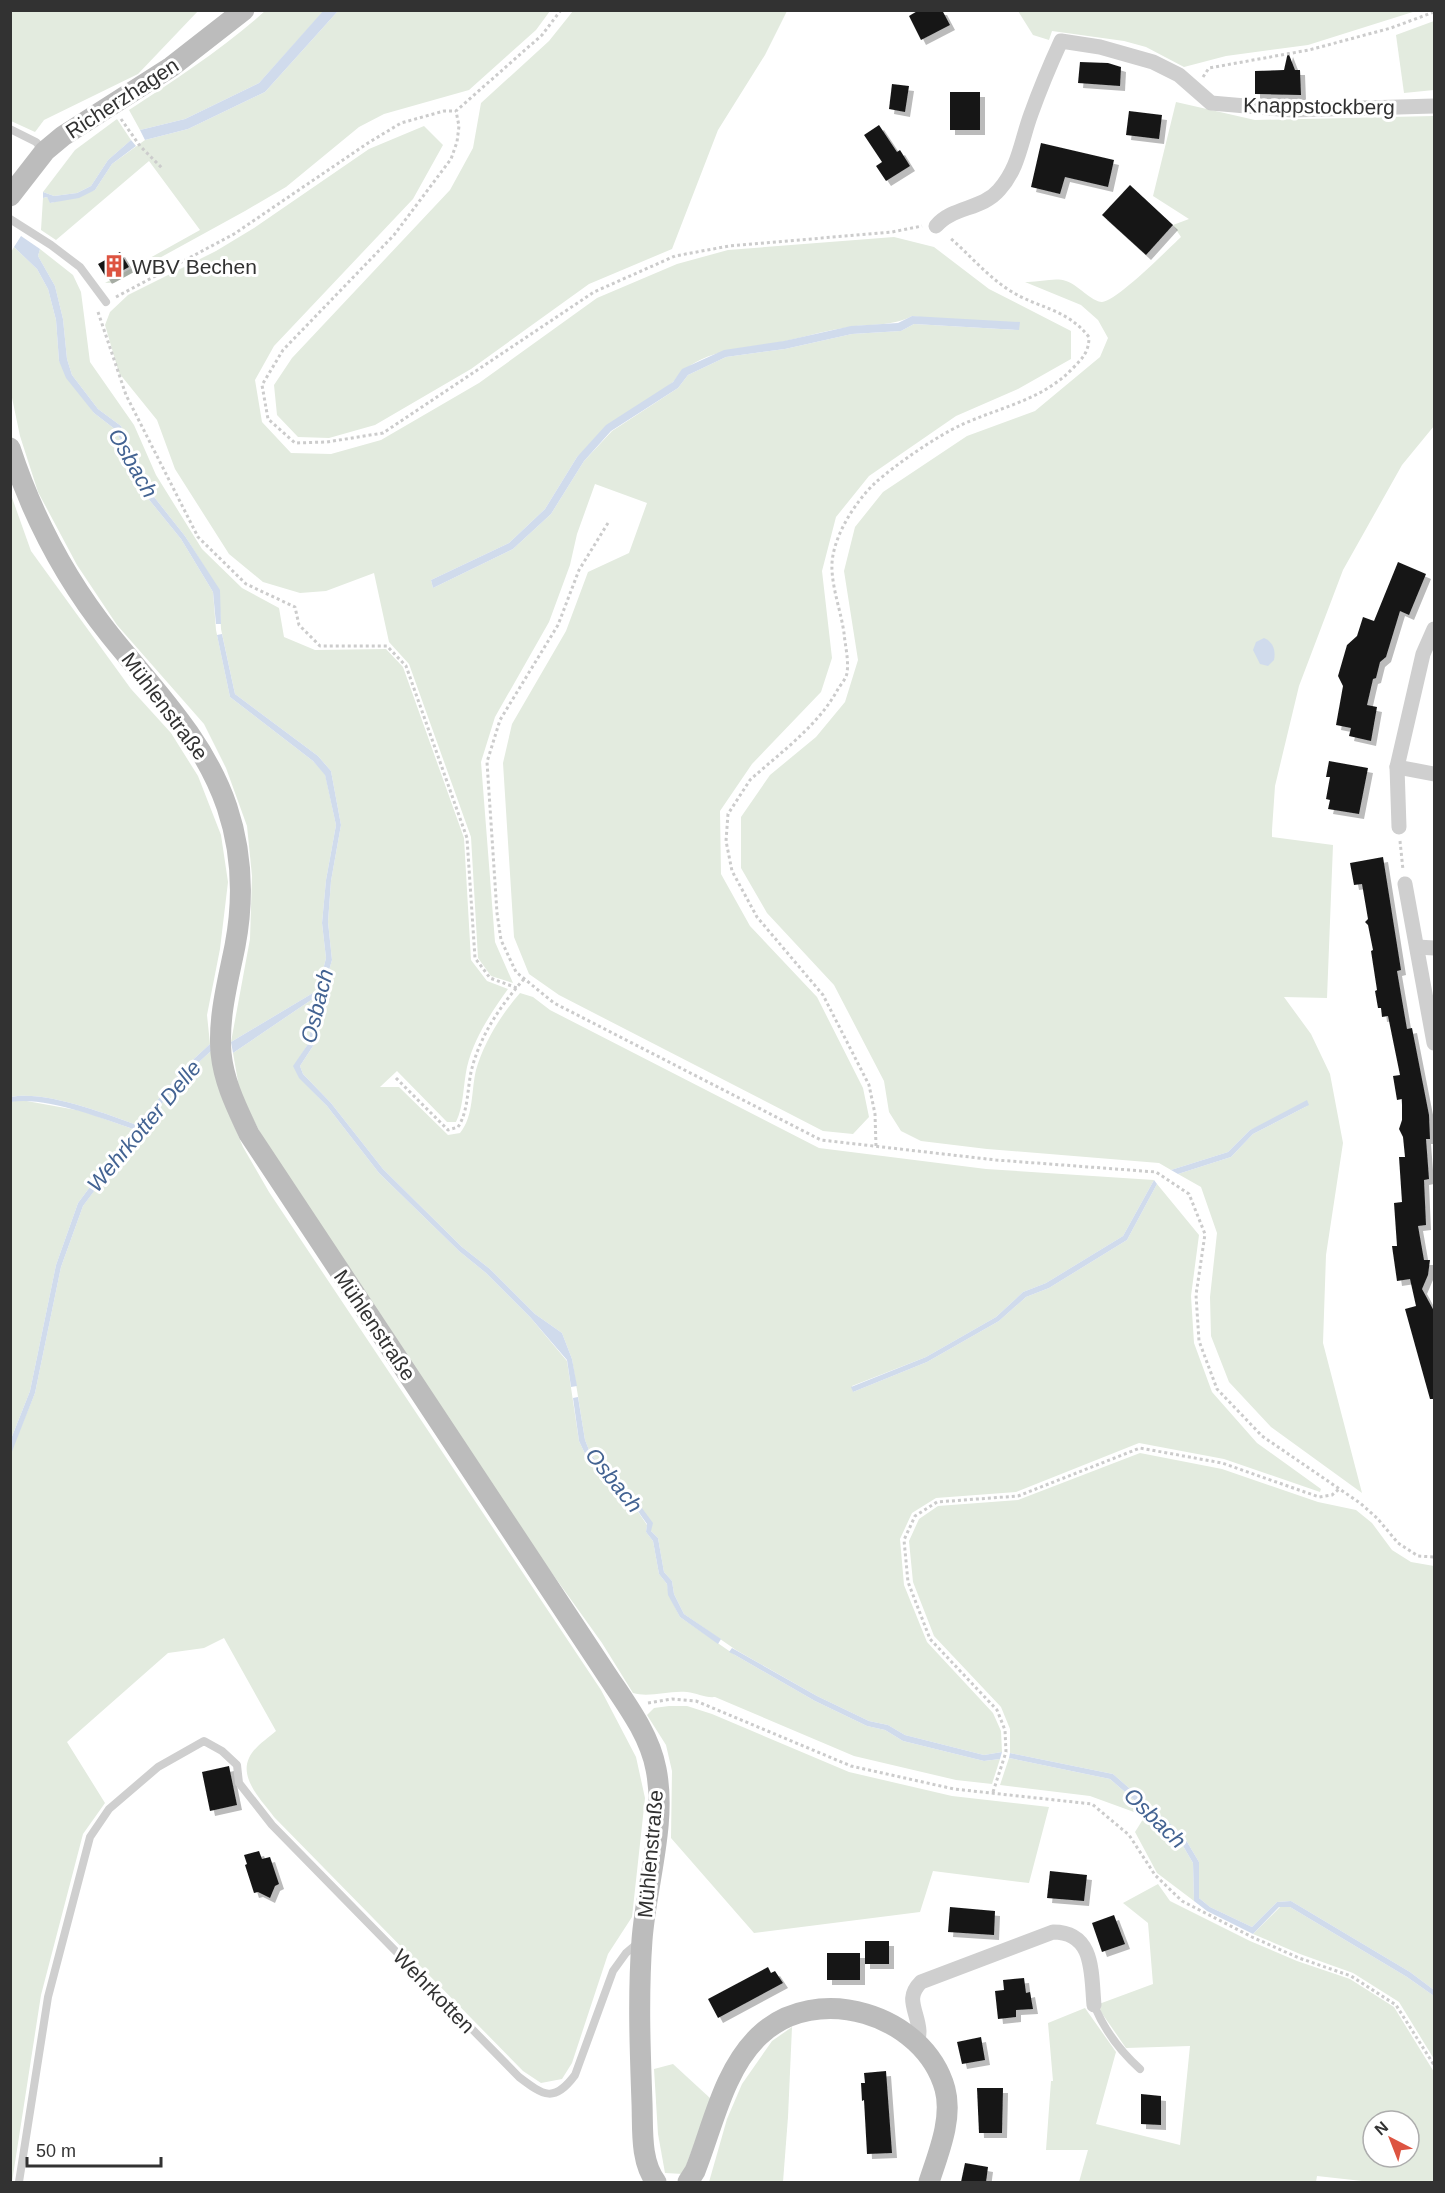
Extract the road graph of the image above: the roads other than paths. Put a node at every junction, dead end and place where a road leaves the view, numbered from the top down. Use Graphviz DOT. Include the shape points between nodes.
graph roads {
  1 [pos="244,10"];
  2 [pos="1434,106"];
  3 [pos="10,129"];
  4 [pos="45,151"];
  5 [pos="10,196"];
  6 [pos="10,219"];
  7 [pos="936,226"];
  8 [pos="106,302"];
  9 [pos="10,448"];
  10 [pos="1434,628"];
  11 [pos="1397,767"];
  12 [pos="1434,774"];
  13 [pos="1399,827"];
  14 [pos="1405,884"];
  15 [pos="1417,947"];
  16 [pos="1434,948"];
  17 [pos="1434,1043"];
  18 [pos="642,1939"];
  19 [pos="1094,2005"];
  20 [pos="918,2045"];
  21 [pos="1140,2069"];
  22 [pos="19,2182"];
  23 [pos="656,2182"];
  24 [pos="688,2182"];
  25 [pos="929,2182"];
  1 -- 4 [label="street, Richerzhagen" via="171,67"];
  2 -- 7 [label="street, Knappstockberg" via="1292,110 1211,103 1179,75 1153,62 1061,41 1030,115 1013,172 997,192 979,205 944,216"];
  3 -- 4 [label="lane"];
  4 -- 5 [label="street, Richerzhagen"];
  6 -- 8 [label="lane" via="80,267"];
  9 -- 18 [label="street, Mühlenstraße" via="25,488 80,593 188,731 209,765 227,808 237,842 241,877 221,1044 229,1089 249,1134 647,1740 656,1767 658,1818"];
  10 -- 11 [label="street" via="1423,654"];
  11 -- 12 [label="street"];
  11 -- 13 [label="street"];
  14 -- 15 [label="street"];
  15 -- 16 [label="street"];
  15 -- 17 [label="street"];
  18 -- 22 [label="lane, Wehrkotten" via="613,1971 575,2075 556,2093 539,2093 519,2078 272,1825 239,1783 237,1765 204,1741 158,1767 109,1809 90,1837 48,1996"];
  18 -- 23 [label="street, Mühlenstraße" via="644,2151"];
  19 -- 20 [label="street" via="1089,1957 1073,1936 1053,1932 921,1982 912,1996"];
  19 -- 21 [label="lane" via="1120,2049"];
  20 -- 24 [label="street" via="889,2023 848,2009 813,2010 776,2022 751,2044 737,2066"];
  20 -- 25 [label="street" via="940,2075 947,2099 944,2131"];
}
